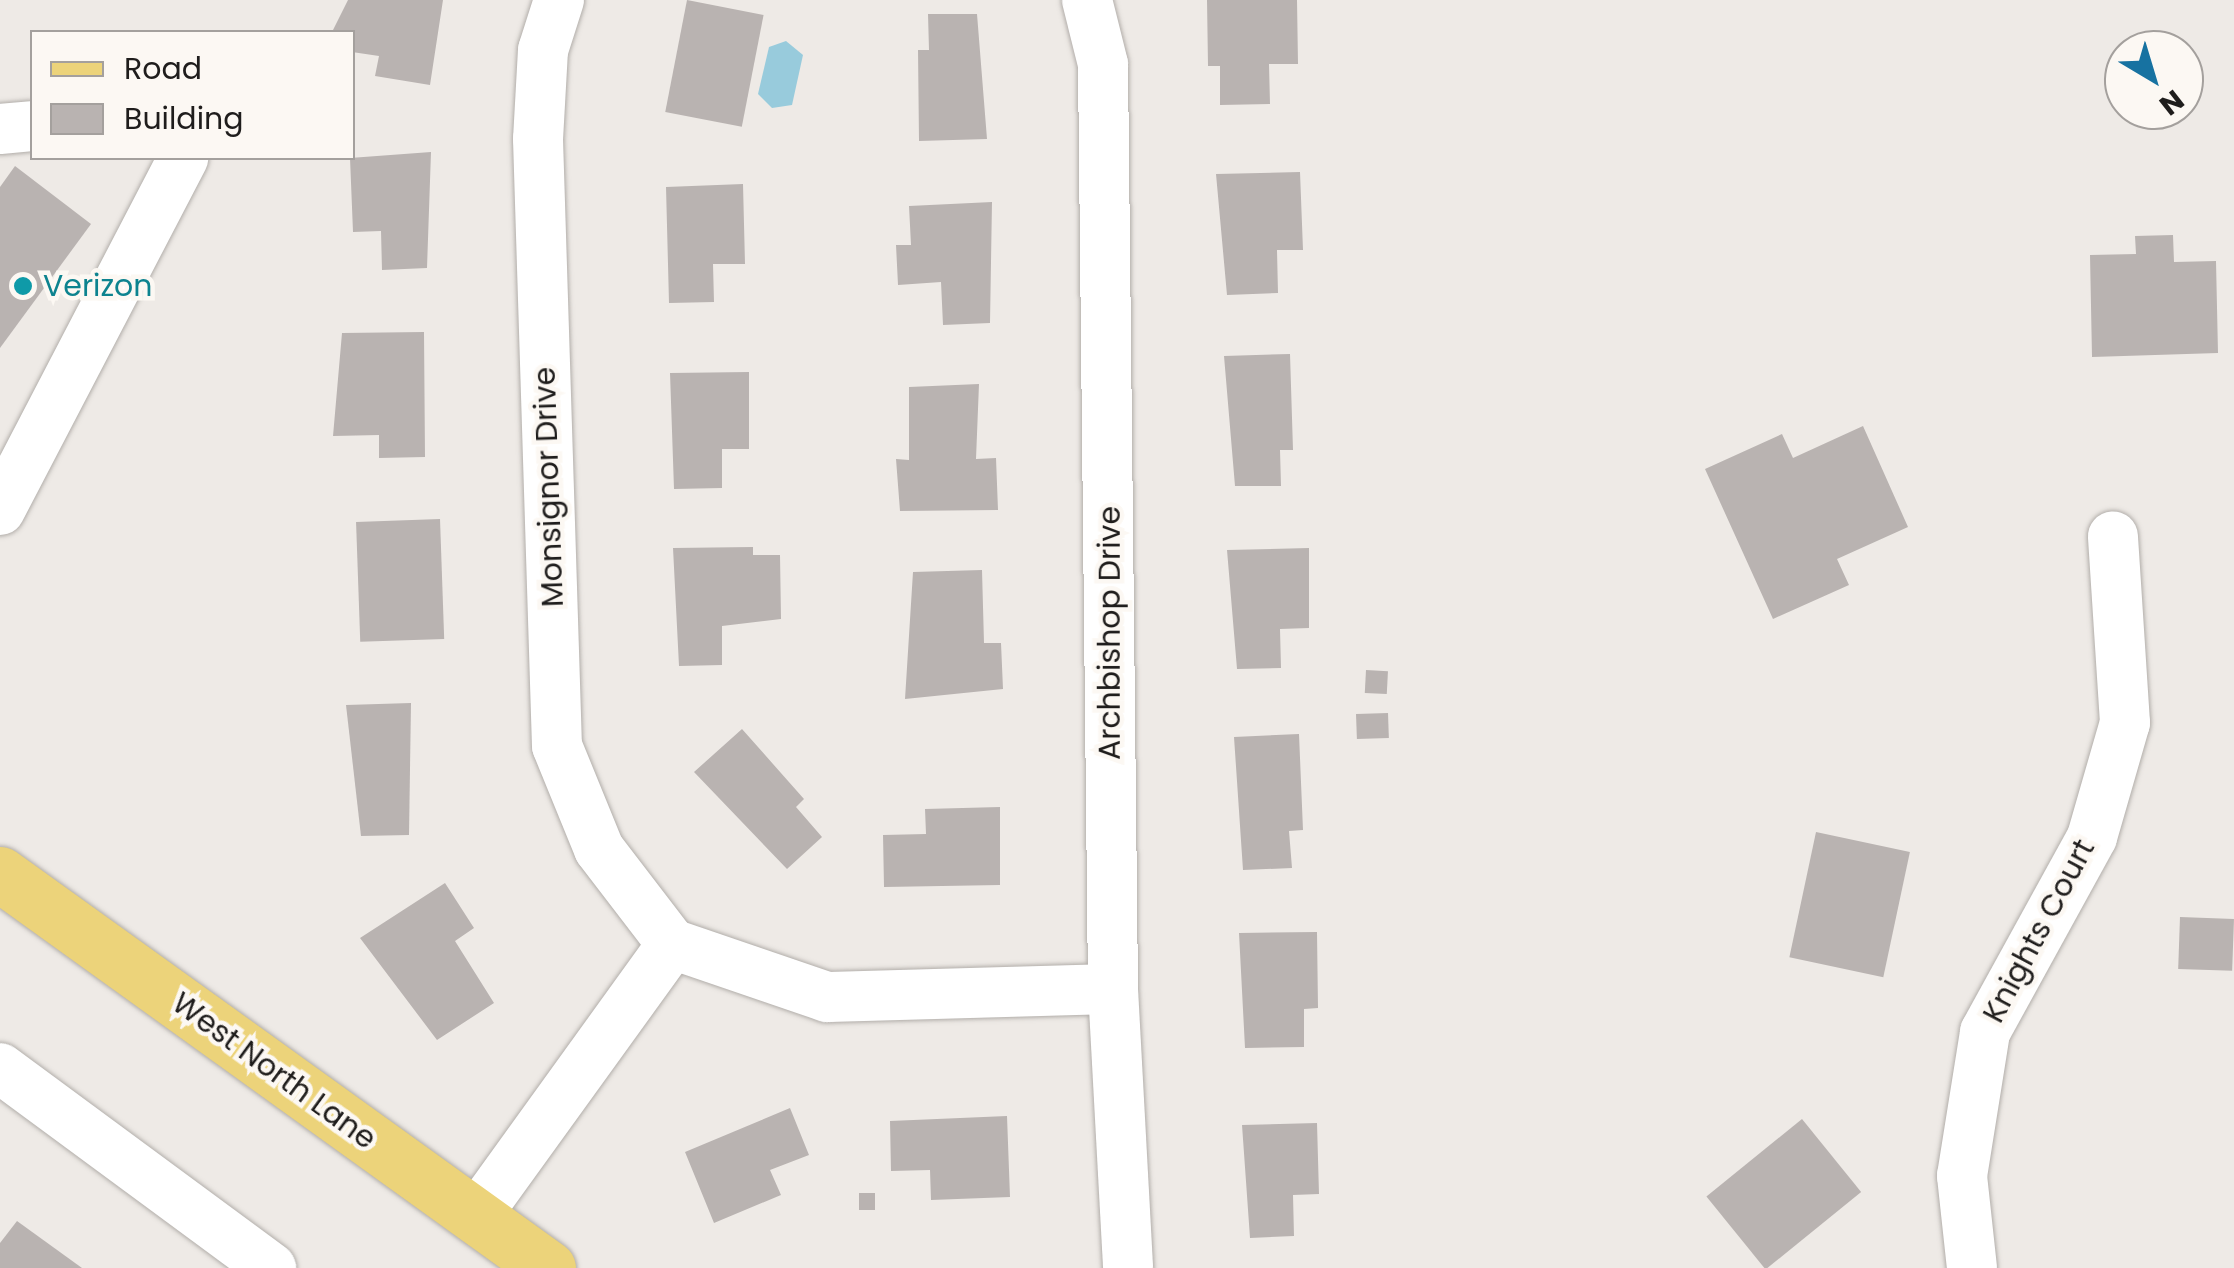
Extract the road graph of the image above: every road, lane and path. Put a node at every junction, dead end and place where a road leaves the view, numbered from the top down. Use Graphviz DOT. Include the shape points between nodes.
graph roads {
  1 [pos="559,0"];
  2 [pos="1087,0"];
  3 [pos="30,126"];
  4 [pos="0,129"];
  5 [pos="182,160"];
  6 [pos="0,510"];
  7 [pos="2114,536"];
  8 [pos="0,874"];
  9 [pos="672,944"];
  10 [pos="1112,989"];
  11 [pos="0,1068"];
  12 [pos="476,1216"];
  13 [pos="270,1268"];
  14 [pos="548,1268"];
  15 [pos="1128,1268"];
  16 [pos="1972,1268"];
  1 -- 9 [label="street, Monsignor Drive" via="544,50 538,139 557,746 598,849"];
  2 -- 10 [label="street, Archbishop Drive" via="1102,64"];
  3 -- 4 [label="street"];
  5 -- 6 [label="street"];
  7 -- 16 [label="street, Knights Court" via="2125,723 2092,837 1984,1032 1962,1176"];
  8 -- 12 [label="main road, West North Lane"];
  9 -- 10 [label="street" via="826,997"];
  9 -- 12 [label="street"];
  10 -- 15 [label="street, Archbishop Drive"];
  11 -- 13 [label="street"];
  12 -- 14 [label="main road, West North Lane"];
}
